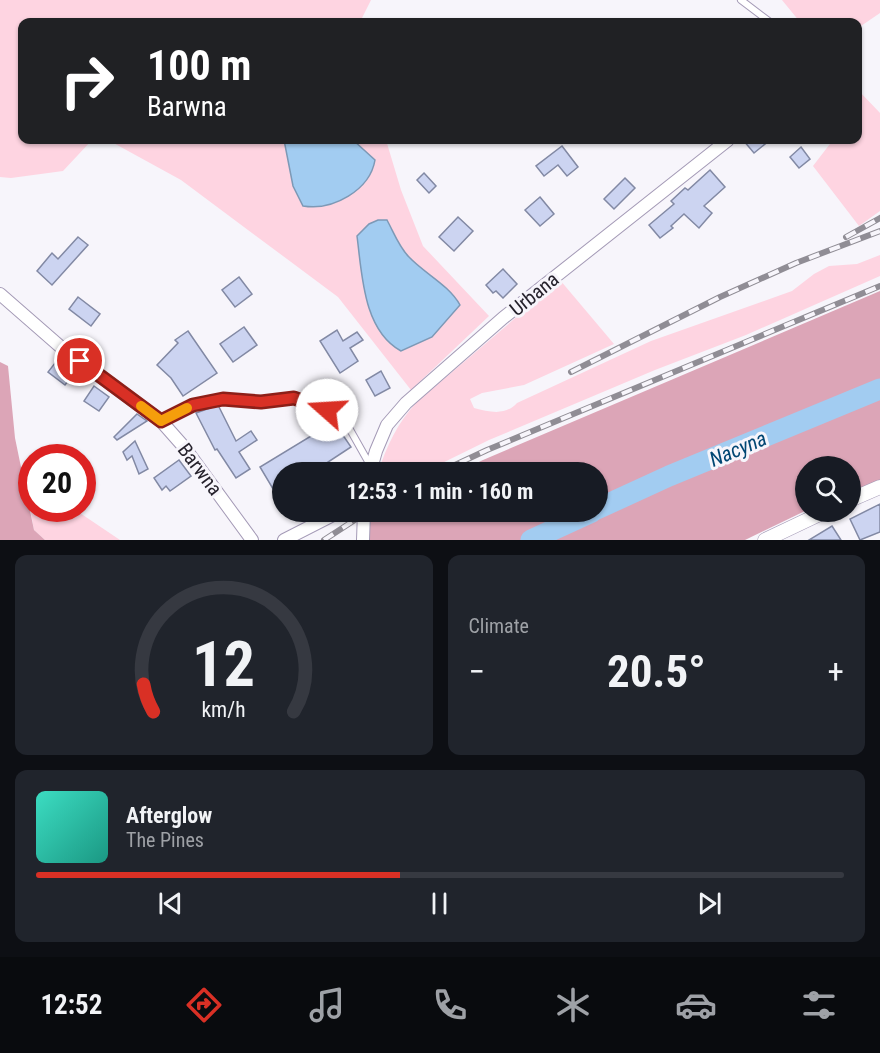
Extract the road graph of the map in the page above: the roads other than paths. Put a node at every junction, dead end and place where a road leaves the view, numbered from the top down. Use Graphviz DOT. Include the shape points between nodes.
graph roads {
  1 [pos="741,0"];
  2 [pos="765,18"];
  3 [pos="723,144"];
  4 [pos="0,294"];
  5 [pos="161,421"];
  6 [pos="367,462"];
  7 [pos="374,462"];
  8 [pos="880,487"];
  9 [pos="861,495"];
  10 [pos="320,522"];
  11 [pos="364,522"];
  12 [pos="803,522"];
  13 [pos="252,540"];
  14 [pos="285,540"];
  15 [pos="363,540"];
  16 [pos="765,540"];
  1 -- 2 [label="lane"];
  3 -- 7 [label="street, Urbana" via="503,318 406,403 387,425"];
  4 -- 5 [label="street, Barwna" via="63,349"];
  5 -- 6 [label="lane" via="193,405 223,399 261,402 294,398 327,410 348,426"];
  5 -- 13 [label="street, Barwna"];
  8 -- 9 [label="street"];
  10 -- 14 [label="street"];
  11 -- 15 [label="street"];
  12 -- 16 [label="street"];
}
